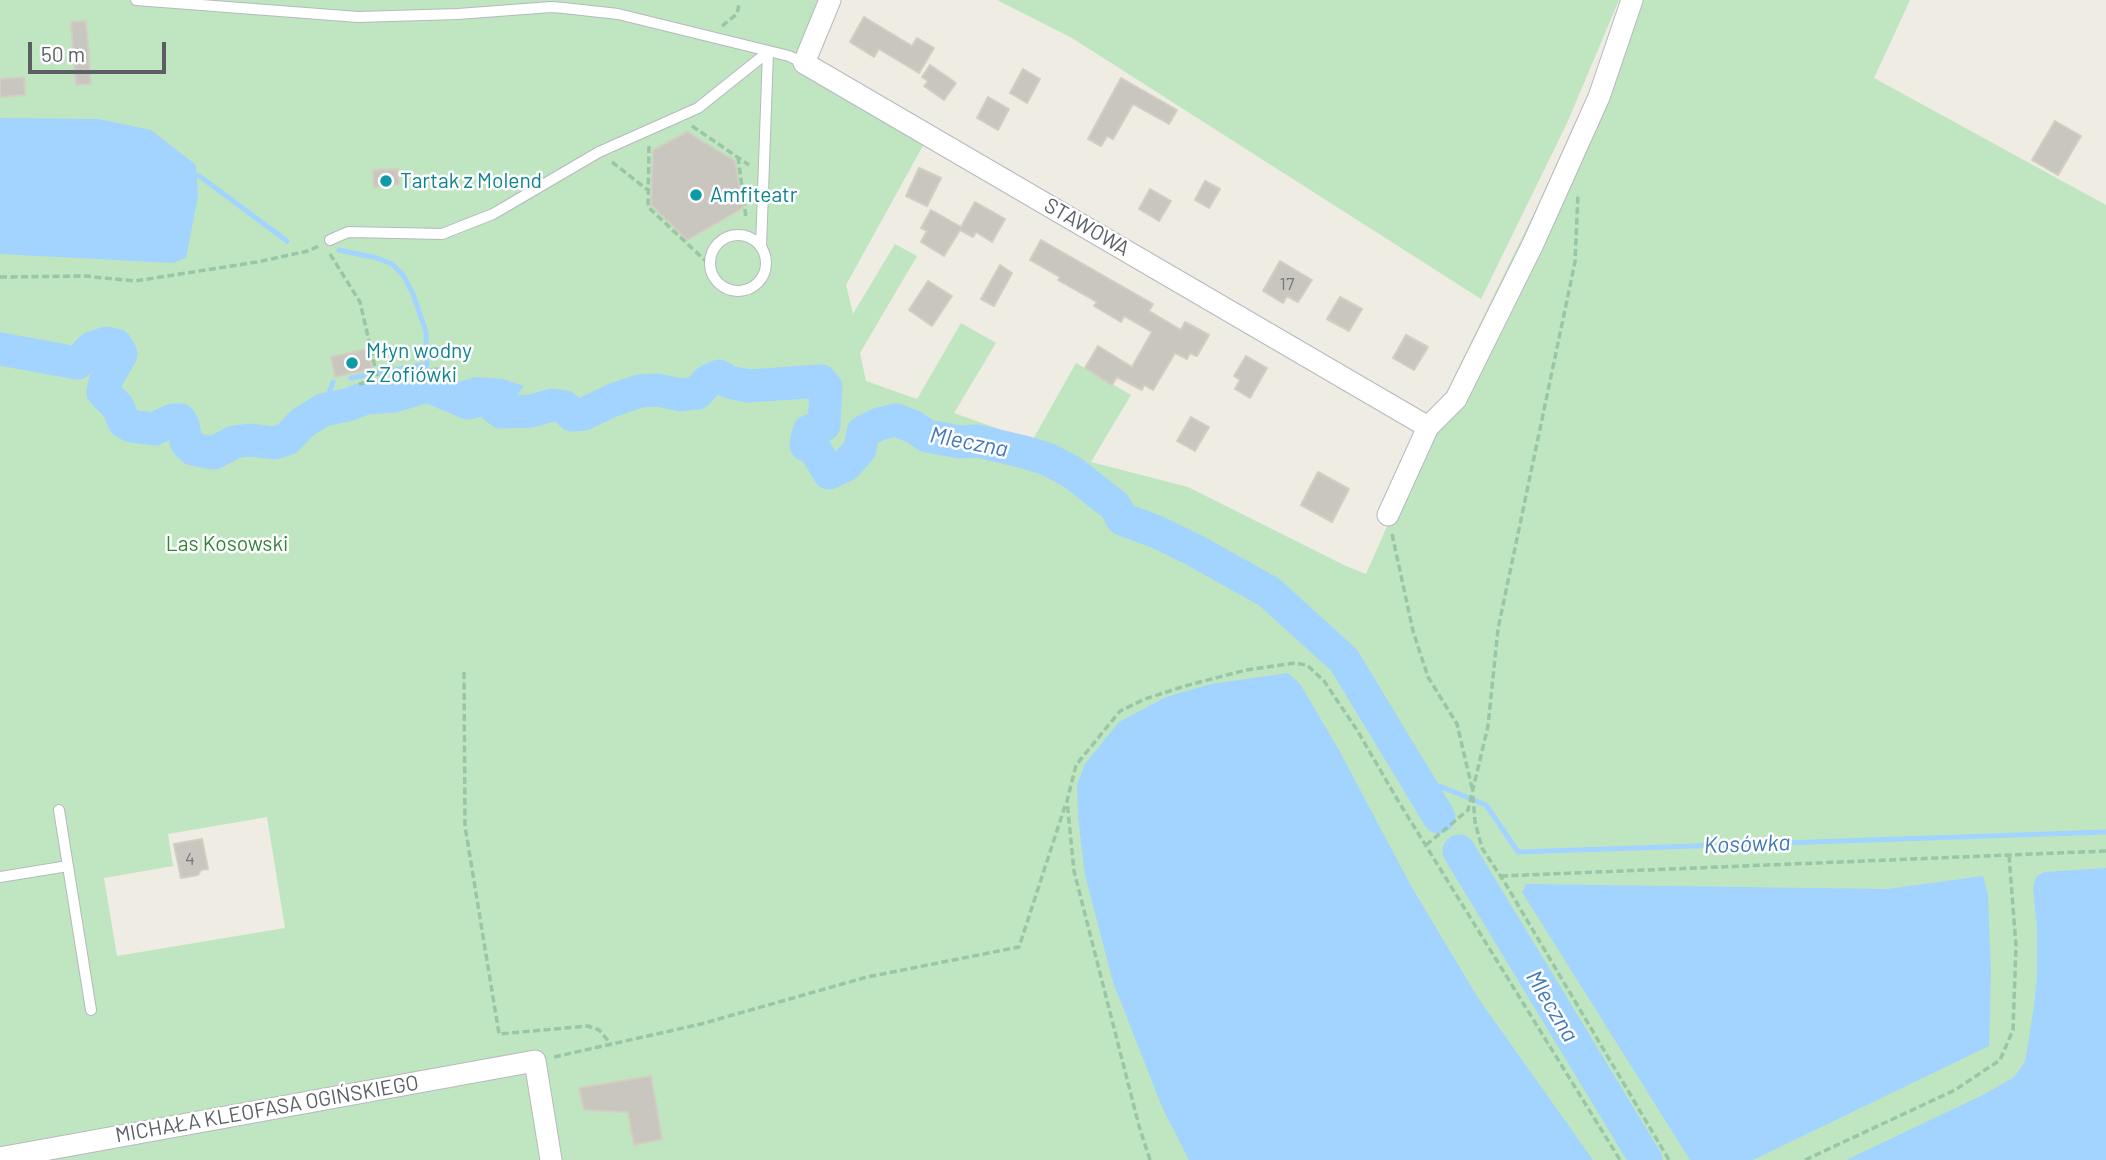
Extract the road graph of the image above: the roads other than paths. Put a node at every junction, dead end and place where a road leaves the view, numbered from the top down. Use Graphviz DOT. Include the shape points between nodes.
graph roads {
  1 [pos="136,0"];
  2 [pos="830,0"];
  3 [pos="1632,0"];
  4 [pos="768,52"];
  5 [pos="804,63"];
  6 [pos="331,240"];
  7 [pos="761,247"];
  8 [pos="1428,427"];
  9 [pos="1388,515"];
  10 [pos="59,810"];
  11 [pos="68,866"];
  12 [pos="0,877"];
  13 [pos="91,1010"];
  14 [pos="0,1158"];
  15 [pos="551,1160"];
  1 -- 4 [label="lane" via="358,17 551,7 618,14"];
  2 -- 5 [label="street"];
  3 -- 8 [label="street" via="1599,97 1533,244 1456,399"];
  4 -- 5 [label="lane"];
  4 -- 6 [label="lane" via="698,108 599,152 493,214 442,234 348,232"];
  4 -- 7 [label="lane"];
  5 -- 8 [label="street, STAWOWA"];
  7 -- 7 [label="lane" via="749,237 724,239 712,252 714,278 728,289 755,286 765,271"];
  8 -- 9 [label="street"];
  10 -- 11 [label="lane"];
  11 -- 12 [label="lane"];
  11 -- 13 [label="lane"];
  14 -- 15 [label="street, MICHAŁA KLEOFASA OGIŃSKIEGO" via="535,1061"];
}
